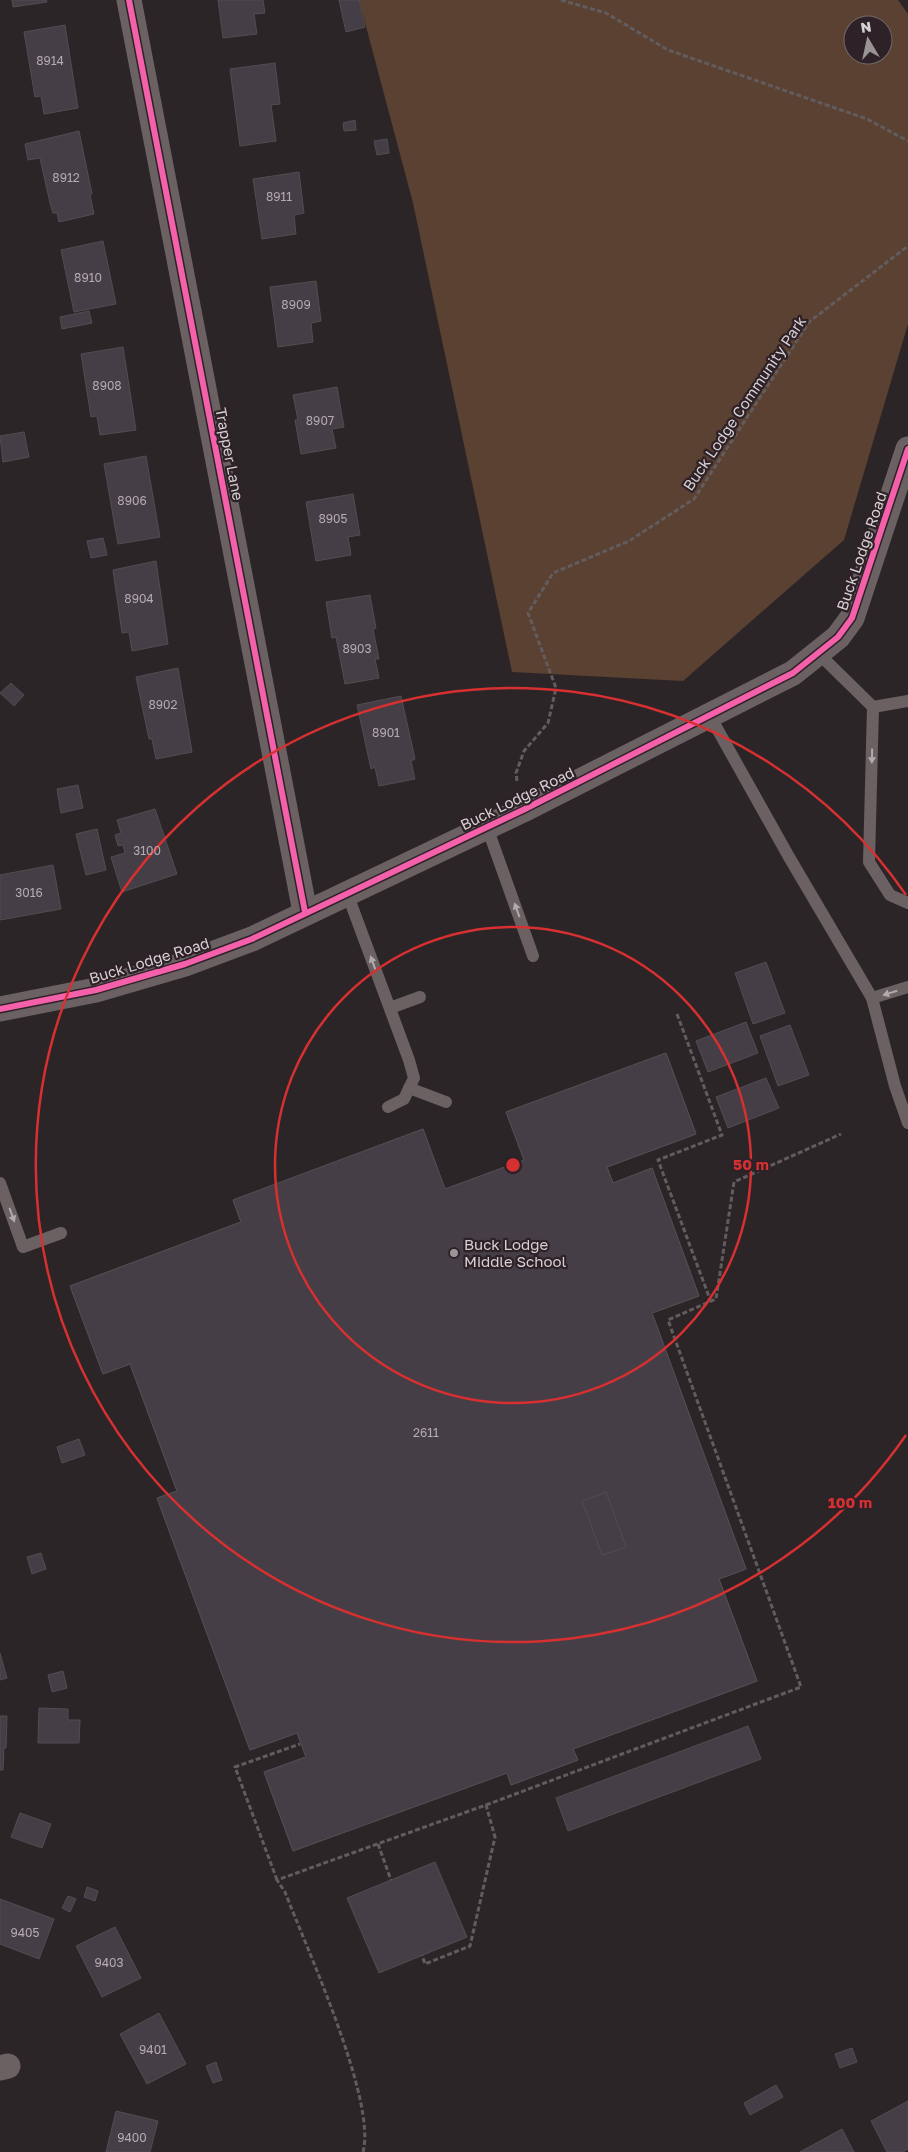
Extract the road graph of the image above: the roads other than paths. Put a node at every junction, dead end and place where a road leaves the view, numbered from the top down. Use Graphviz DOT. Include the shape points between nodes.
graph roads {
  1 [pos="129,0"];
  2 [pos="908,449"];
  3 [pos="819,654"];
  4 [pos="908,701"];
  5 [pos="873,707"];
  6 [pos="710,716"];
  7 [pos="487,827"];
  8 [pos="347,893"];
  9 [pos="908,903"];
  10 [pos="306,912"];
  11 [pos="533,956"];
  12 [pos="908,987"];
  13 [pos="420,997"];
  14 [pos="872,998"];
  15 [pos="390,1008"];
  16 [pos="0,1009"];
  17 [pos="409,1088"];
  18 [pos="446,1102"];
  19 [pos="388,1107"];
  20 [pos="908,1123"];
  21 [pos="0,1182"];
  22 [pos="61,1233"];
  1 -- 10 [label="street, Trapper Lane"];
  2 -- 3 [label="street, Buck Lodge Road" via="852,618 838,637"];
  3 -- 5 [label="lane"];
  3 -- 6 [label="street, Buck Lodge Road" via="793,673"];
  4 -- 5 [label="lane"];
  5 -- 9 [label="lane, one-way" via="869,862 890,895"];
  6 -- 7 [label="street, Buck Lodge Road"];
  6 -- 14 [label="lane"];
  7 -- 8 [label="street, Buck Lodge Road"];
  11 -- 7 [label="lane, one-way"];
  8 -- 10 [label="street, Buck Lodge Road"];
  15 -- 8 [label="lane, one-way"];
  10 -- 16 [label="street, Buck Lodge Road" via="252,939 185,964 96,990"];
  12 -- 14 [label="lane, one-way"];
  13 -- 15 [label="lane"];
  14 -- 20 [label="lane"];
  15 -- 17 [label="lane" via="414,1078"];
  17 -- 18 [label="lane"];
  17 -- 19 [label="lane" via="404,1099"];
  21 -- 22 [label="lane, one-way" via="23,1247"];
}
